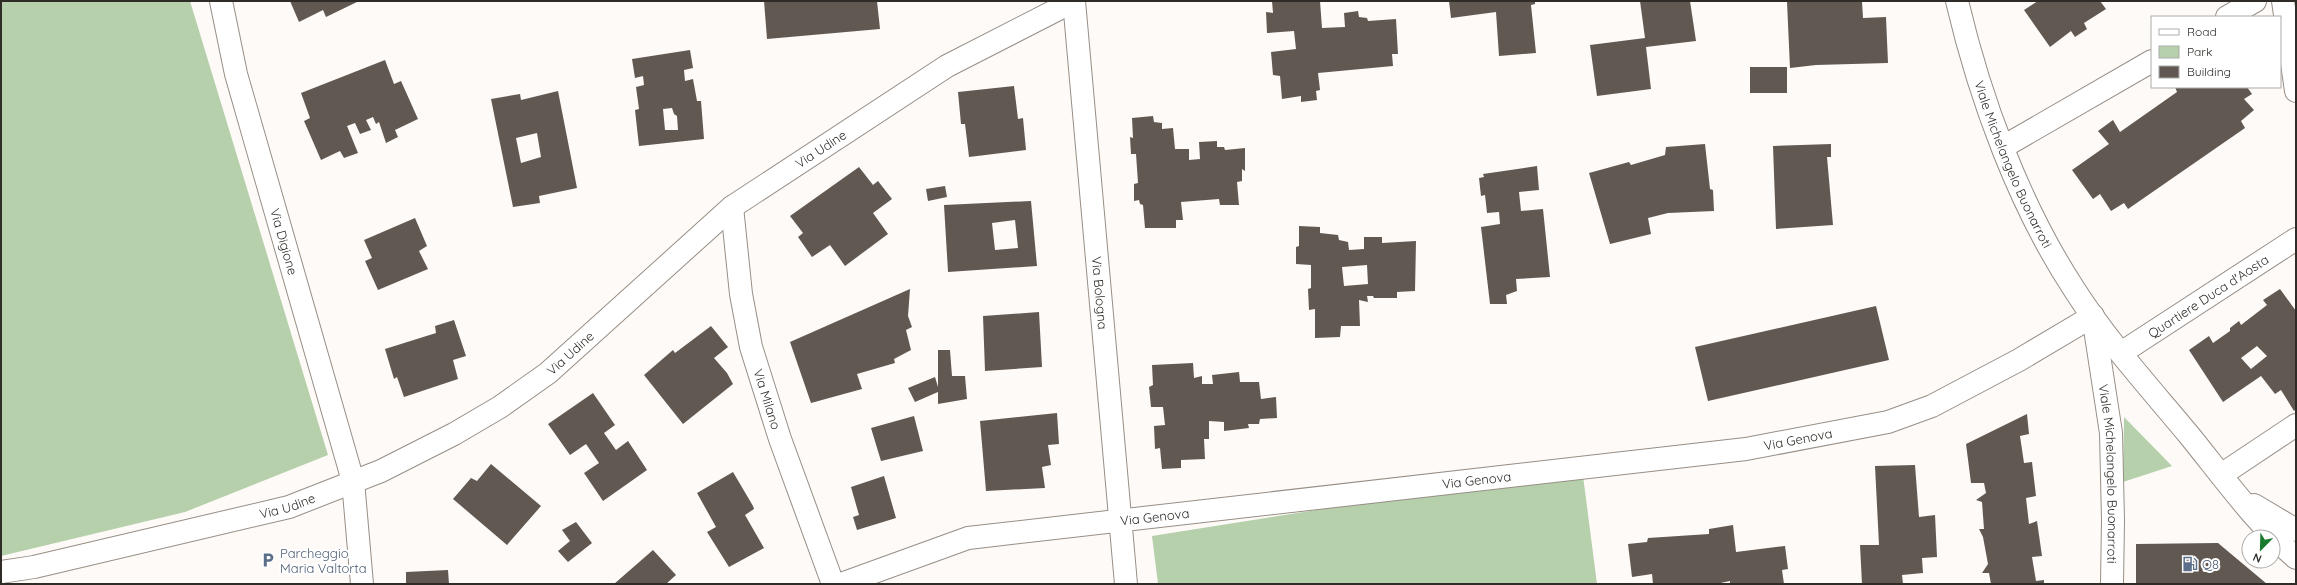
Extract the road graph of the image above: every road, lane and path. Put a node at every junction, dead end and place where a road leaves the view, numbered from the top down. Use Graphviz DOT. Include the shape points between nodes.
graph roads {
  1 [pos="221,1"];
  2 [pos="1074,1"];
  3 [pos="1957,1"];
  4 [pos="2255,1"];
  5 [pos="2283,1"];
  6 [pos="2229,16"];
  7 [pos="2151,62"];
  8 [pos="2296,92"];
  9 [pos="2003,147"];
  10 [pos="732,207"];
  11 [pos="2296,239"];
  12 [pos="2093,316"];
  13 [pos="2121,353"];
  14 [pos="2296,425"];
  15 [pos="2221,475"];
  16 [pos="353,481"];
  17 [pos="2239,497"];
  18 [pos="1122,522"];
  19 [pos="2296,530"];
  20 [pos="2296,558"];
  21 [pos="1,572"];
  22 [pos="362,584"];
  23 [pos="833,584"];
  24 [pos="841,584"];
  25 [pos="1126,584"];
  26 [pos="2112,584"];
  1 -- 16 [label="street, Via Digione" via="236,74"];
  2 -- 10 [label="street, Via Udine" via="948,66"];
  2 -- 18 [label="street, Via Bologna"];
  3 -- 9 [label="street, Viale Michelangelo Buonarroti" via="1983,91"];
  4 -- 6 [label="street"];
  5 -- 8 [label="street"];
  7 -- 9 [label="street"];
  9 -- 12 [label="street, Viale Michelangelo Buonarroti" via="2041,232"];
  10 -- 16 [label="street, Via Udine" via="542,377 500,407 454,434 410,457"];
  10 -- 23 [label="street, Via Milano" via="741,294 751,347 780,439"];
  11 -- 13 [label="street, Quartiere Duca d'Aosta"];
  12 -- 13 [label="street, Viale Michelangelo Buonarroti"];
  12 -- 18 [label="street, Via Genova" via="2019,360 1932,406 1888,422 1746,449"];
  12 -- 26 [label="street, Viale Michelangelo Buonarroti" via="2111,433"];
  13 -- 15 [label="street, Viale Michelangelo Buonarroti"];
  14 -- 15 [label="street"];
  15 -- 17 [label="street, Viale Michelangelo Buonarroti"];
  16 -- 21 [label="street, Via Udine" via="290,507 34,567"];
  16 -- 22 [label="street"];
  17 -- 19 [label="street, Viale Michelangelo Buonarroti"];
  17 -- 20 [label="street, Viale Michelangelo Buonarroti"];
  18 -- 24 [label="street, Via Genova" via="968,538"];
  18 -- 25 [label="street, Via Bologna"];
}
